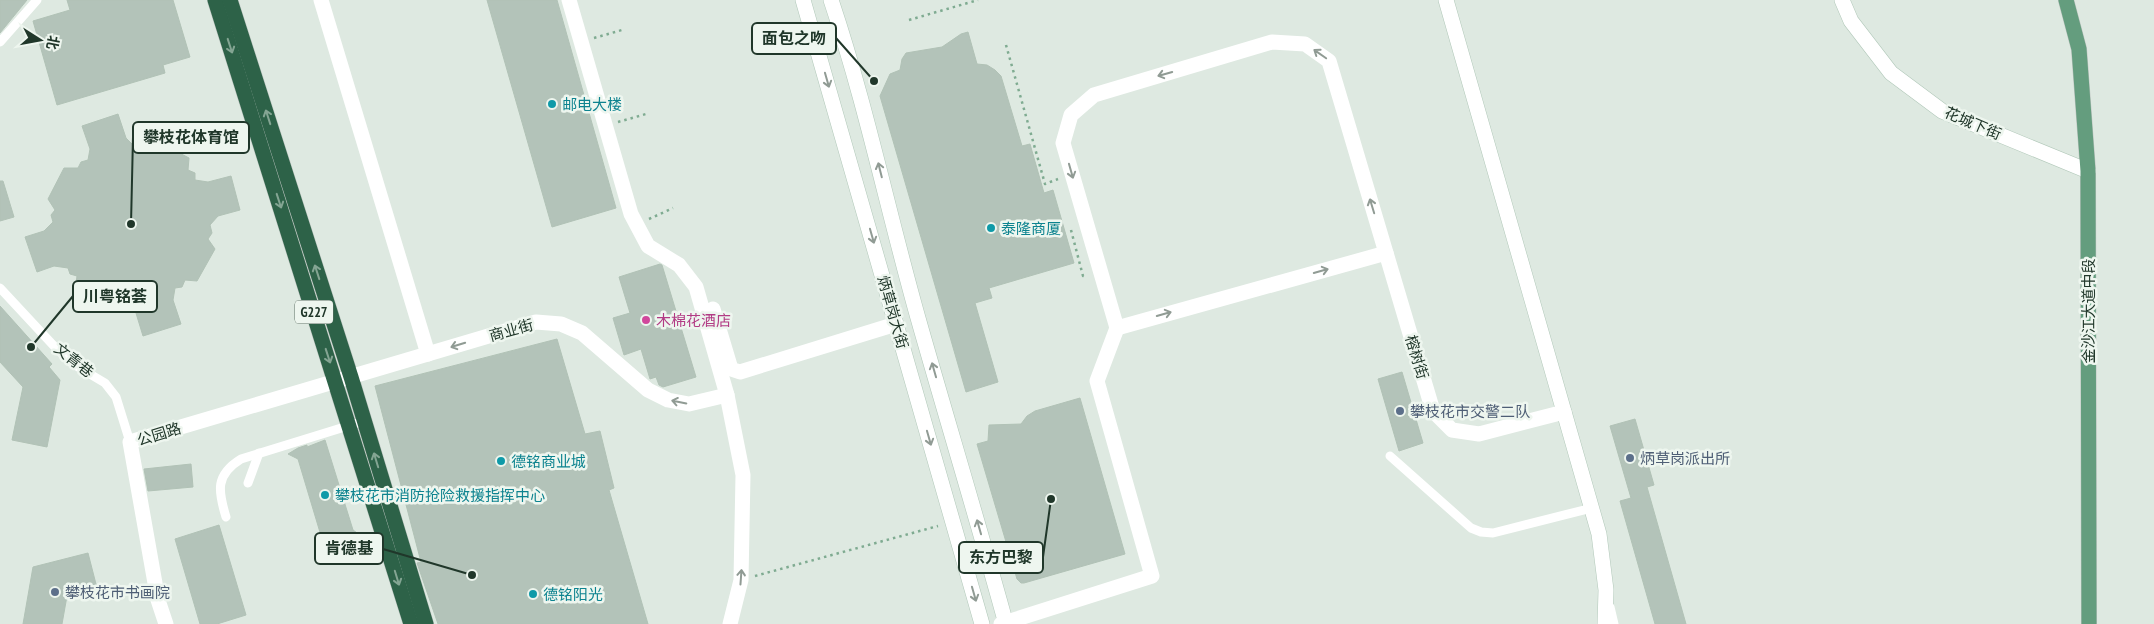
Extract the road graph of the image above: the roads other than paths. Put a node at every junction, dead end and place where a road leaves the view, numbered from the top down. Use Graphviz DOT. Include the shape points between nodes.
graph roads {
  1 [pos="37,0"];
  2 [pos="215,0"];
  3 [pos="230,0"];
  4 [pos="321,0"];
  5 [pos="569,0"];
  6 [pos="803,0"];
  7 [pos="831,0"];
  8 [pos="1446,0"];
  9 [pos="1842,0"];
  10 [pos="2066,0"];
  11 [pos="0,42"];
  12 [pos="2088,171"];
  13 [pos="1386,252"];
  14 [pos="696,287"];
  15 [pos="0,288"];
  16 [pos="896,324"];
  17 [pos="1117,328"];
  18 [pos="428,354"];
  19 [pos="351,377"];
  20 [pos="336,382"];
  21 [pos="727,395"];
  22 [pos="1564,412"];
  23 [pos="364,420"];
  24 [pos="349,425"];
  25 [pos="130,442"];
  26 [pos="259,453"];
  27 [pos="1390,456"];
  28 [pos="248,483"];
  29 [pos="1592,508"];
  30 [pos="226,518"];
  31 [pos="1606,590"];
  32 [pos="166,624"];
  33 [pos="411,624"];
  34 [pos="426,624"];
  35 [pos="730,624"];
  36 [pos="982,624"];
  37 [pos="1004,624"];
  38 [pos="1605,624"];
  39 [pos="1614,624"];
  40 [pos="2089,624"];
  1 -- 11 [label="lane"];
  2 -- 20 [label="highway, G227, one-way"];
  19 -- 3 [label="highway, G227, one-way"];
  4 -- 18 [label="street"];
  5 -- 14 [label="street" via="631,214 648,246 679,265"];
  6 -- 16 [label="street, 炳草岗大街, one-way"];
  37 -- 7 [label="street, 炳草岗大街, one-way" via="918,319 846,43"];
  8 -- 22 [label="street"];
  9 -- 12 [label="street, 花城下街" via="1851,21 1891,73 1942,111"];
  10 -- 12 [label="main road, 金沙江大道中段" via="2079,49"];
  12 -- 40 [label="main road, 金沙江大道中段"];
  17 -- 13 [label="street, one-way"];
  13 -- 17 [label="street, 榕树街, one-way" via="1328,61 1305,44 1272,42 1094,95 1071,115 1063,143"];
  13 -- 22 [label="street, 榕树街" via="1433,411 1452,430 1480,434"];
  14 -- 16 [label="street" via="708,290 731,369 740,372"];
  14 -- 21 [label="street"];
  15 -- 25 [label="lane, 文青巷" via="73,364 105,383 116,396"];
  16 -- 36 [label="street, 炳草岗大街, one-way"];
  17 -- 37 [label="street" via="1097,381 1152,576"];
  18 -- 19 [label="street, 商业街"];
  21 -- 18 [label="street, 商业街, one-way" via="689,404 668,400 648,390 582,333 561,324 536,322"];
  19 -- 20 [label="street, 商业街"];
  19 -- 23 [label="highway, G227"];
  20 -- 24 [label="highway, G227"];
  20 -- 25 [label="street, 公园路"];
  35 -- 21 [label="street, one-way" via="741,580 743,475"];
  22 -- 29 [label="street"];
  23 -- 24 [label="lane"];
  34 -- 23 [label="highway, G227, one-way"];
  24 -- 26 [label="lane"];
  24 -- 33 [label="highway, G227, one-way"];
  25 -- 32 [label="street, 公园路" via="158,600"];
  26 -- 28 [label="lane"];
  26 -- 30 [label="lane" via="230,465 223,475 220,498"];
  27 -- 29 [label="lane" via="1471,528 1481,532 1493,533"];
  29 -- 31 [label="street" via="1600,534"];
  31 -- 38 [label="street"];
  31 -- 39 [label="lane"];
}
